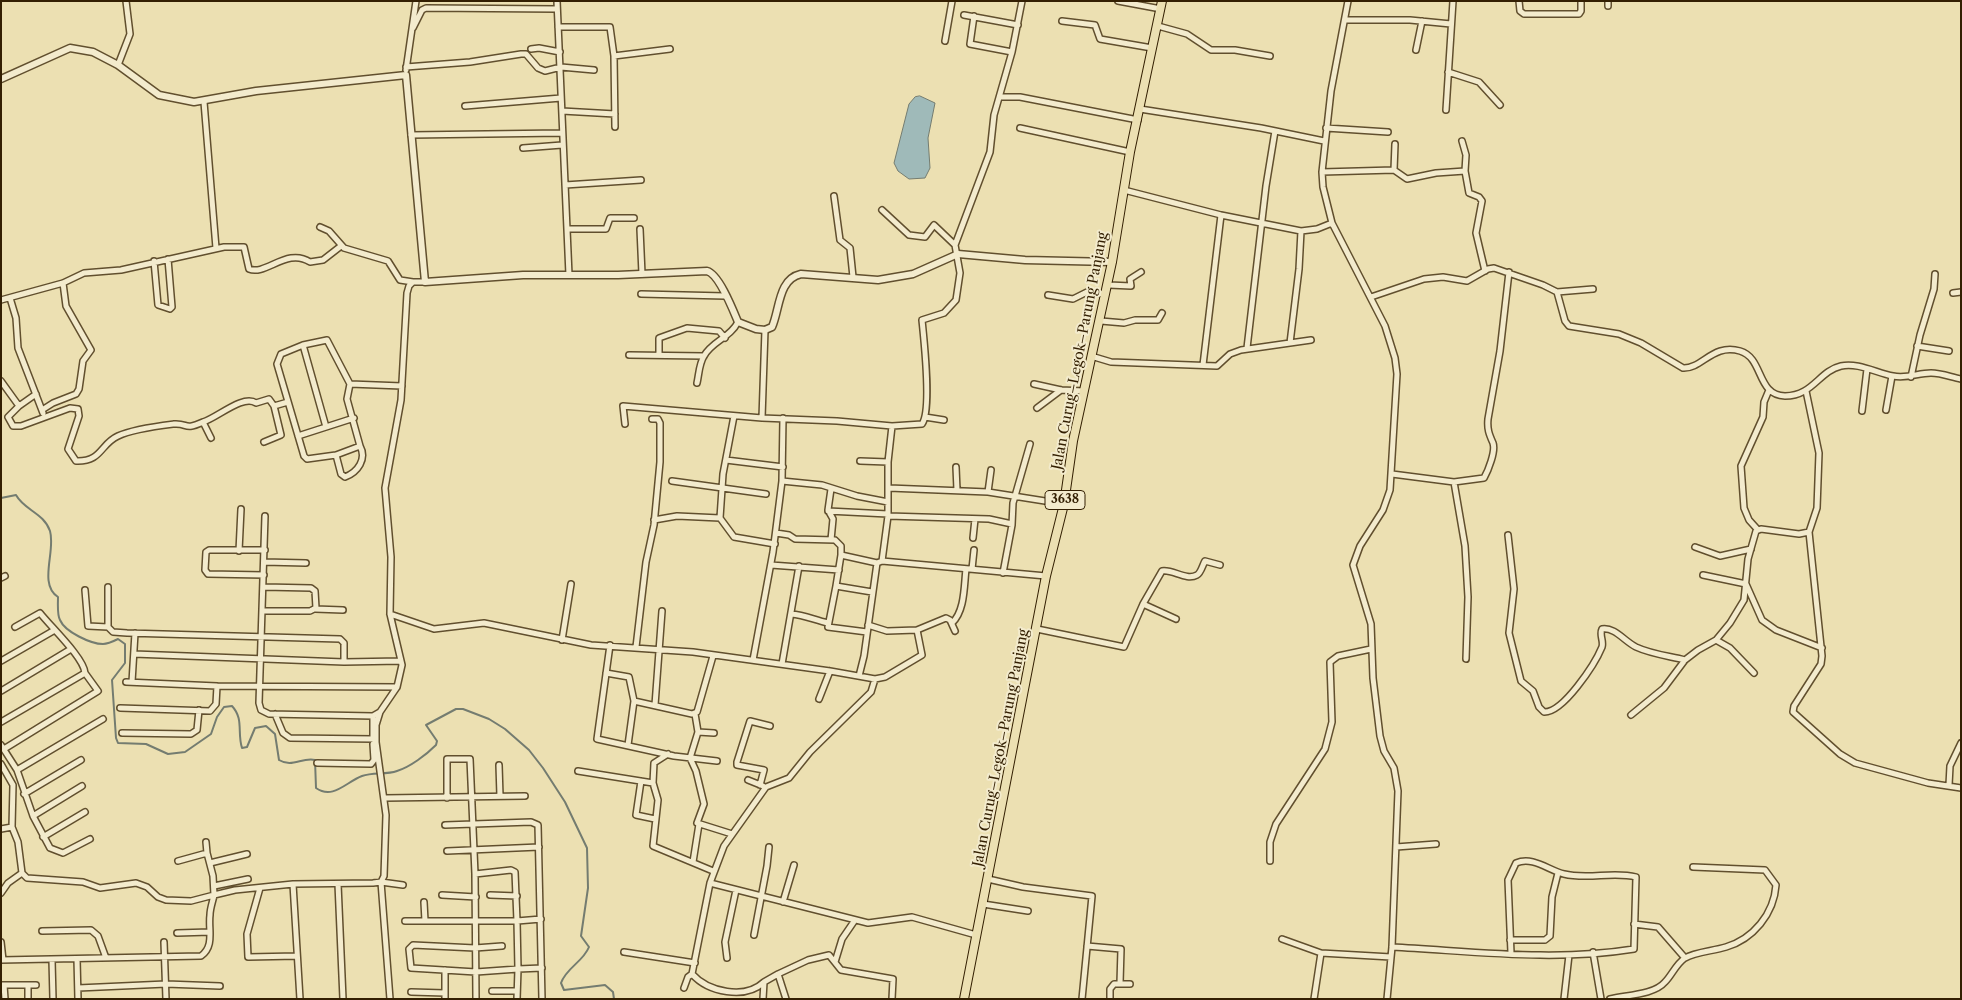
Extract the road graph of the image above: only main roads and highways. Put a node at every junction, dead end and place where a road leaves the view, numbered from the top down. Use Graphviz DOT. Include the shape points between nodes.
graph roads {
  1 [pos="1162,5"];
  2 [pos="964,999"];
  1 -- 2 [label="main road, Jalan Curug–Legok–Parung Panjang / 3638" via="1130,152 1112,262 1073,441 1064,504 1046,576"];
}
